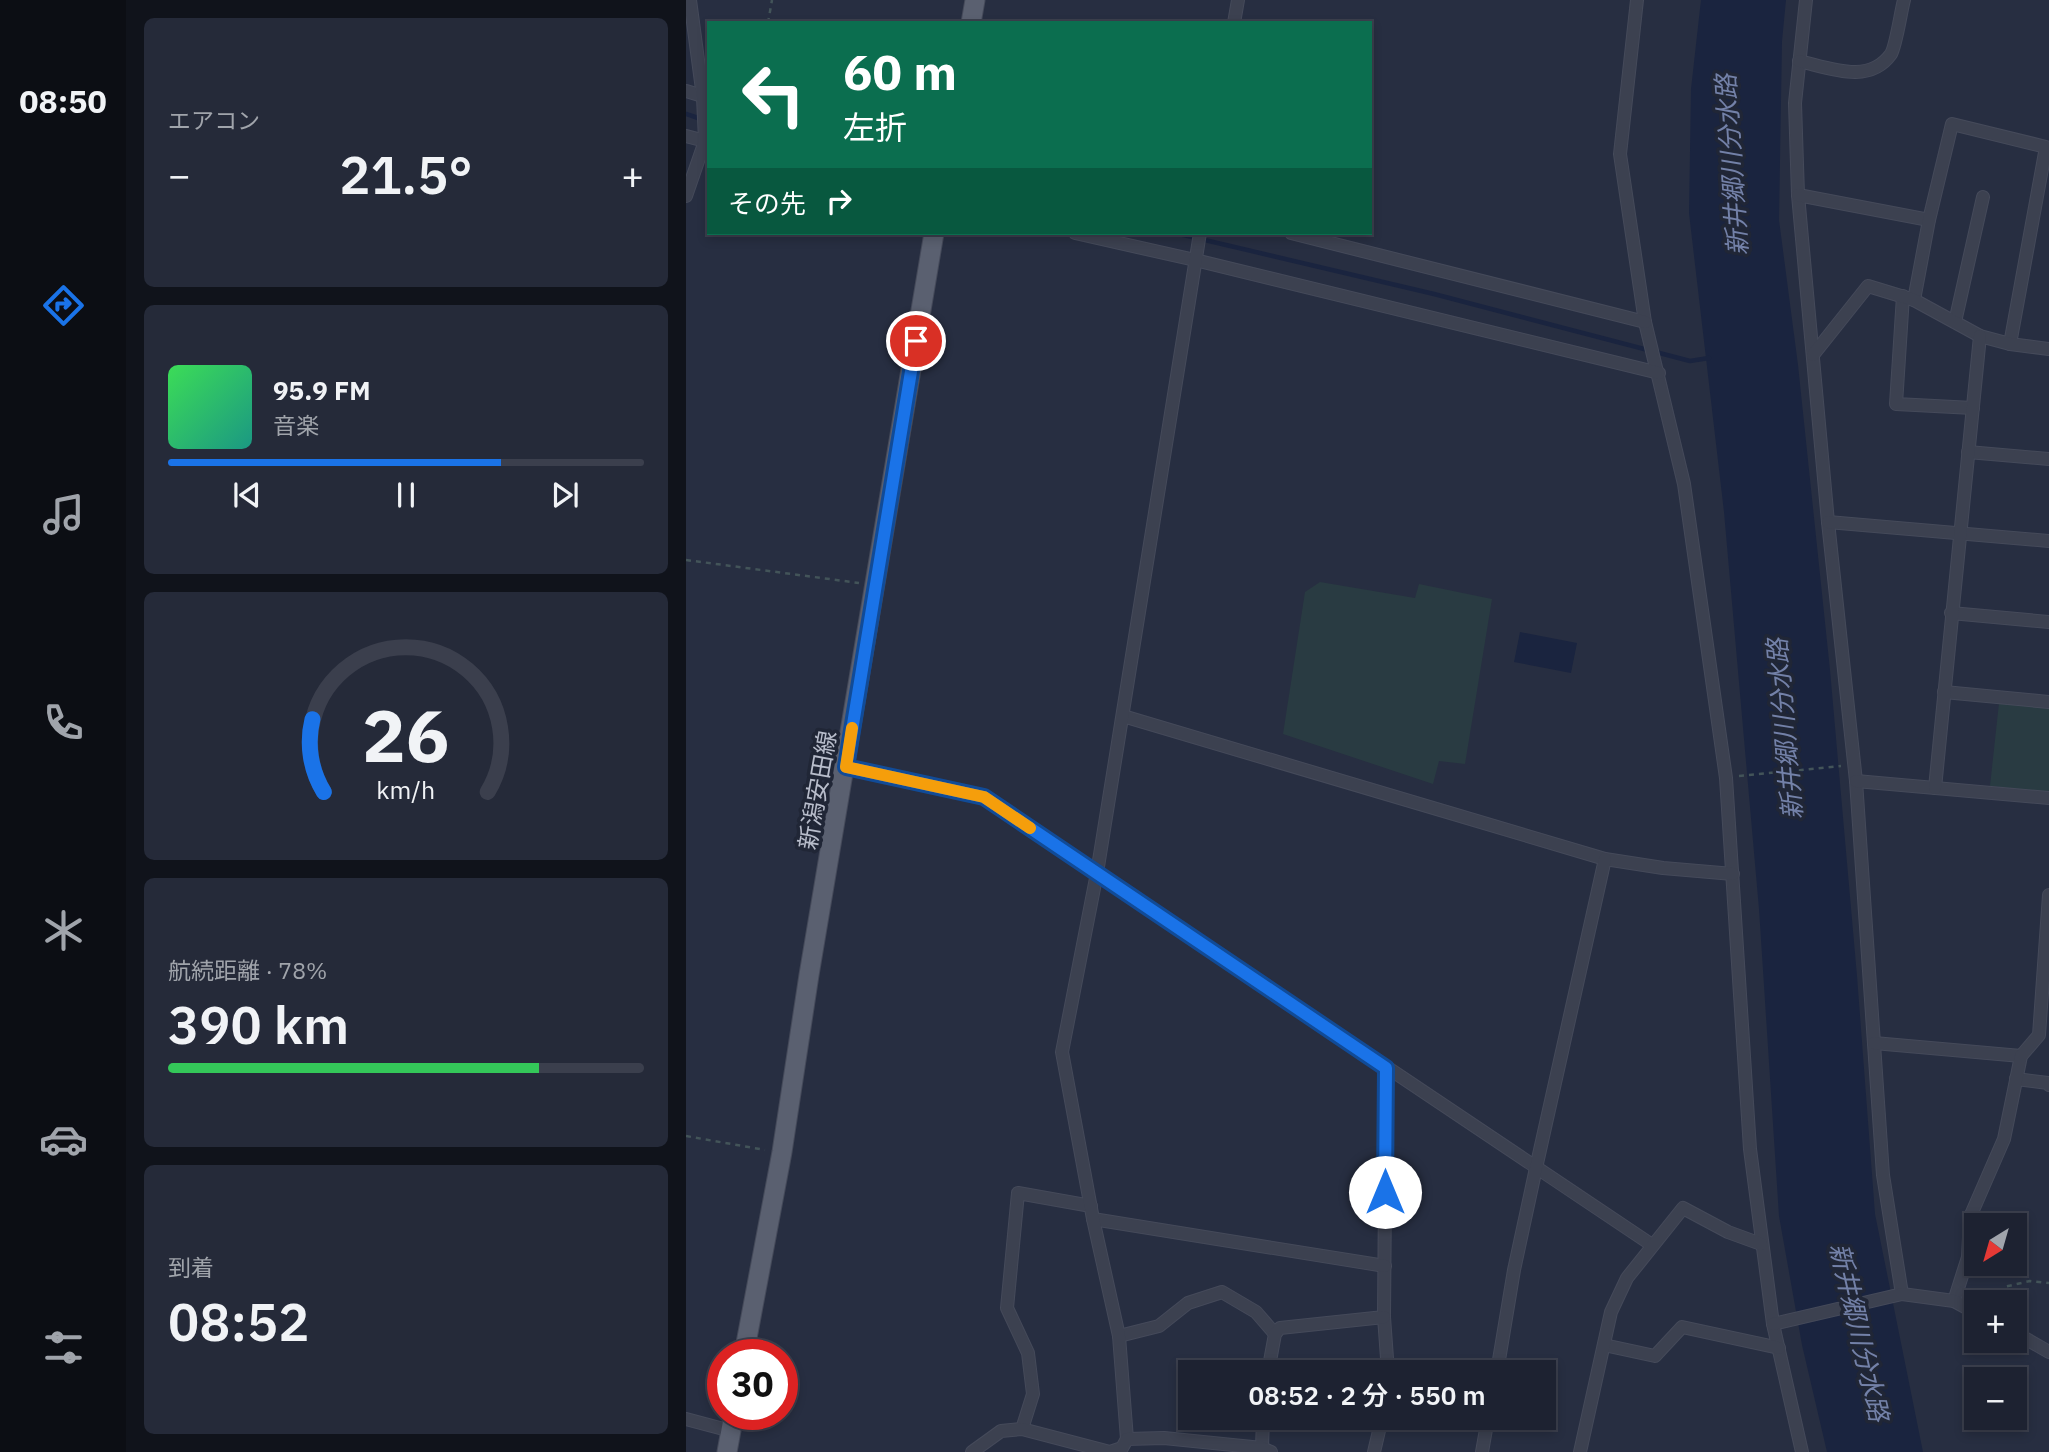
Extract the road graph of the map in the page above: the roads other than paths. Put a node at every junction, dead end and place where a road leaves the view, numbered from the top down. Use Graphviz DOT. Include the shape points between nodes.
graph roads {
  1 [pos="690,0"];
  2 [pos="975,0"];
  3 [pos="1238,0"];
  4 [pos="1637,0"];
  5 [pos="1806,0"];
  6 [pos="1904,0"];
  7 [pos="971,21"];
  8 [pos="1234,21"];
  9 [pos="1799,61"];
  10 [pos="686,91"];
  11 [pos="706,97"];
  12 [pos="686,136"];
  13 [pos="707,142"];
  14 [pos="1798,195"];
  15 [pos="686,196"];
  16 [pos="1983,197"];
  17 [pos="1929,220"];
  18 [pos="934,235"];
  19 [pos="1085,235"];
  20 [pos="1200,235"];
  21 [pos="1299,235"];
  22 [pos="1196,256"];
  23 [pos="1909,298"];
  24 [pos="1645,322"];
  25 [pos="1955,322"];
  26 [pos="1980,336"];
  27 [pos="2010,344"];
  28 [pos="2049,348"];
  29 [pos="1813,355"];
  30 [pos="1659,373"];
  31 [pos="1973,408"];
  32 [pos="1968,452"];
  33 [pos="2049,459"];
  34 [pos="1828,522"];
  35 [pos="1959,533"];
  36 [pos="2049,541"];
  37 [pos="1951,613"];
  38 [pos="2049,622"];
  39 [pos="1944,692"];
  40 [pos="2049,702"];
  41 [pos="1123,716"];
  42 [pos="846,767"];
  43 [pos="1856,782"];
  44 [pos="1935,788"];
  45 [pos="2049,798"];
  46 [pos="1605,859"];
  47 [pos="1097,873"];
  48 [pos="1733,874"];
  49 [pos="2049,895"];
  50 [pos="2047,963"];
  51 [pos="2044,1036"];
  52 [pos="1874,1043"];
  53 [pos="2021,1056"];
  54 [pos="1386,1068"];
  55 [pos="2016,1079"];
  56 [pos="2049,1086"];
  57 [pos="1536,1168"];
  58 [pos="1092,1213"];
  59 [pos="1761,1244"];
  60 [pos="1652,1245"];
  61 [pos="1385,1266"];
  62 [pos="1897,1295"];
  63 [pos="1954,1301"];
  64 [pos="1964,1306"];
  65 [pos="1384,1317"];
  66 [pos="1773,1324"];
  67 [pos="1275,1334"];
  68 [pos="1119,1336"];
  69 [pos="747,1339"];
  70 [pos="2027,1339"];
  71 [pos="1604,1345"];
  72 [pos="1779,1348"];
  73 [pos="2049,1352"];
  74 [pos="1270,1360"];
  75 [pos="1387,1360"];
  76 [pos="1499,1360"];
  77 [pos="686,1419"];
  78 [pos="707,1421"];
  79 [pos="1022,1429"];
  80 [pos="732,1430"];
  81 [pos="1264,1430"];
  82 [pos="1379,1430"];
  83 [pos="1486,1430"];
  84 [pos="1124,1446"];
  85 [pos="1267,1450"];
  86 [pos="727,1452"];
  87 [pos="971,1452"];
  88 [pos="1374,1452"];
  89 [pos="1482,1452"];
  90 [pos="1580,1452"];
  91 [pos="1802,1452"];
  1 -- 11 [label="street"];
  2 -- 7 [label="main road"];
  3 -- 8 [label="street"];
  4 -- 24 [label="street" via="1620,154"];
  5 -- 9 [label="street"];
  6 -- 9 [label="street" via="1892,53 1869,72"];
  9 -- 14 [label="street" via="1795,103"];
  10 -- 11 [label="street"];
  11 -- 13 [label="street"];
  12 -- 13 [label="street"];
  13 -- 15 [label="street"];
  14 -- 17 [label="street"];
  14 -- 29 [label="street"];
  16 -- 25 [label="street"];
  17 -- 23 [label="street"];
  17 -- 27 [label="street" via="1952,124 2046,147"];
  18 -- 42 [label="main road, 新潟安田線"];
  19 -- 22 [label="street"];
  20 -- 22 [label="street"];
  21 -- 24 [label="street"];
  22 -- 30 [label="street"];
  22 -- 41 [label="street"];
  23 -- 25 [label="street"];
  23 -- 29 [label="street" via="1868,286"];
  23 -- 31 [label="street" via="1896,404"];
  24 -- 30 [label="street"];
  25 -- 26 [label="street"];
  26 -- 27 [label="street"];
  26 -- 31 [label="street"];
  27 -- 28 [label="street"];
  29 -- 34 [label="street"];
  30 -- 48 [label="street" via="1684,484 1726,778"];
  31 -- 32 [label="street"];
  32 -- 33 [label="street"];
  32 -- 35 [label="street"];
  34 -- 35 [label="street"];
  34 -- 43 [label="street"];
  35 -- 36 [label="street"];
  35 -- 37 [label="street"];
  37 -- 38 [label="street"];
  37 -- 39 [label="street"];
  39 -- 40 [label="street"];
  39 -- 44 [label="street"];
  41 -- 46 [label="street"];
  41 -- 47 [label="street"];
  42 -- 47 [label="street" via="984,797"];
  42 -- 69 [label="main road, 新潟安田線"];
  43 -- 44 [label="street"];
  43 -- 52 [label="street"];
  44 -- 45 [label="street"];
  46 -- 48 [label="street"];
  46 -- 57 [label="street"];
  47 -- 54 [label="street"];
  47 -- 58 [label="street" via="1062,1052"];
  48 -- 59 [label="street" via="1750,1149"];
  49 -- 50 [label="street"];
  50 -- 51 [label="street"];
  51 -- 53 [label="street"];
  52 -- 53 [label="street"];
  52 -- 62 [label="street"];
  53 -- 55 [label="street"];
  54 -- 57 [label="street"];
  54 -- 61 [label="street"];
  55 -- 56 [label="street"];
  55 -- 63 [label="street" via="2004,1139 1970,1217 1968,1258"];
  57 -- 60 [label="street"];
  57 -- 76 [label="street"];
  58 -- 61 [label="street"];
  58 -- 68 [label="street"];
  58 -- 79 [label="street" via="1018,1193 1007,1308 1028,1353 1033,1394"];
  59 -- 60 [label="street" via="1683,1208"];
  59 -- 66 [label="street"];
  60 -- 71 [label="street" via="1627,1278 1611,1312"];
  61 -- 65 [label="street"];
  62 -- 63 [label="street"];
  62 -- 66 [label="street"];
  63 -- 64 [label="street"];
  65 -- 67 [label="street" via="1280,1328"];
  65 -- 75 [label="street"];
  66 -- 72 [label="street"];
  67 -- 68 [label="street" via="1256,1312 1222,1292 1188,1303 1159,1326"];
  67 -- 74 [label="street"];
  68 -- 84 [label="street"];
  70 -- 73 [label="street"];
  71 -- 72 [label="street" via="1655,1356 1682,1327"];
  71 -- 90 [label="street"];
  72 -- 91 [label="street"];
  77 -- 78 [label="street"];
  79 -- 84 [label="street" via="1110,1452"];
  79 -- 87 [label="street" via="1001,1431"];
  80 -- 86 [label="main road"];
  81 -- 85 [label="street"];
  82 -- 88 [label="street"];
  83 -- 89 [label="street"];
  84 -- 85 [label="street" via="1164,1438"];
}
